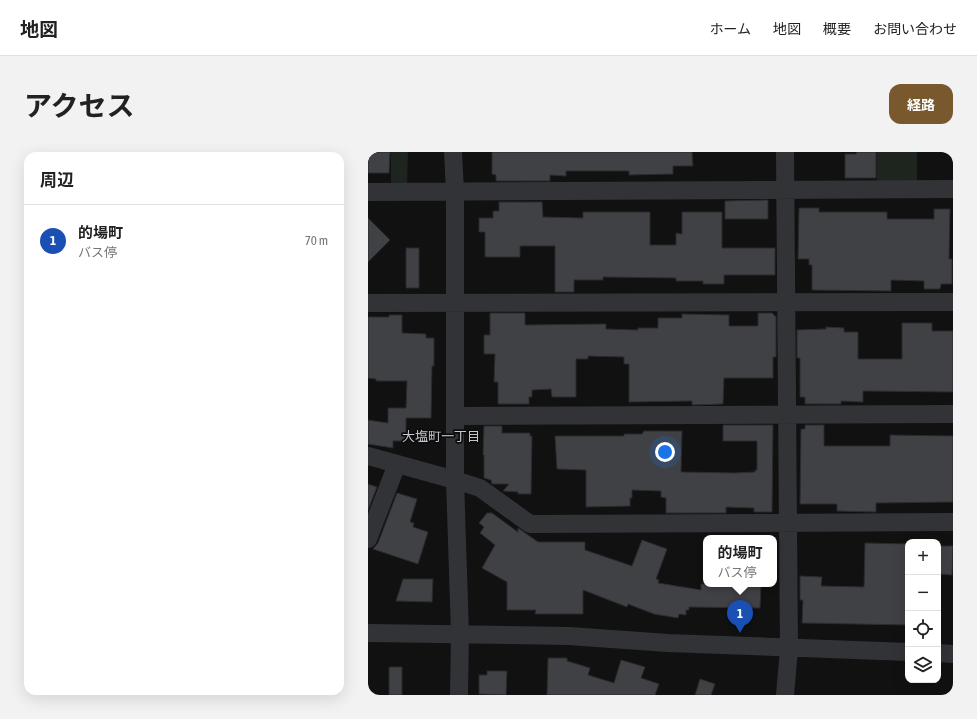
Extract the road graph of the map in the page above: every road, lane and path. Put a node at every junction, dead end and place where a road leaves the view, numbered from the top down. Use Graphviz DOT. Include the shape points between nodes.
graph roads {
  1 [pos="453,152"];
  2 [pos="785,152"];
  3 [pos="953,189"];
  4 [pos="786,190"];
  5 [pos="455,191"];
  6 [pos="368,192"];
  7 [pos="786,302"];
  8 [pos="953,302"];
  9 [pos="368,303"];
  10 [pos="455,303"];
  11 [pos="953,414"];
  12 [pos="787,415"];
  13 [pos="455,416"];
  14 [pos="368,456"];
  15 [pos="397,464"];
  16 [pos="455,480"];
  17 [pos="788,522"];
  18 [pos="953,522"];
  19 [pos="368,539"];
  20 [pos="368,633"];
  21 [pos="460,634"];
  22 [pos="789,648"];
  23 [pos="905,652"];
  24 [pos="941,653"];
  25 [pos="953,654"];
  26 [pos="459,695"];
  27 [pos="785,695"];
  1 -- 5 [label="street"];
  2 -- 4 [label="street"];
  3 -- 4 [label="street"];
  4 -- 5 [label="street"];
  4 -- 7 [label="street"];
  5 -- 6 [label="street"];
  5 -- 10 [label="street"];
  7 -- 8 [label="street"];
  7 -- 10 [label="street"];
  7 -- 12 [label="street"];
  9 -- 10 [label="street"];
  10 -- 13 [label="street"];
  11 -- 12 [label="street"];
  12 -- 13 [label="street"];
  12 -- 17 [label="street"];
  13 -- 16 [label="street"];
  14 -- 15 [label="street"];
  15 -- 16 [label="street"];
  15 -- 19 [label="street"];
  16 -- 17 [label="street" via="480,488 530,524"];
  16 -- 21 [label="street"];
  17 -- 18 [label="street"];
  17 -- 22 [label="street"];
  20 -- 21 [label="street"];
  21 -- 22 [label="street" via="569,636"];
  21 -- 26 [label="street"];
  22 -- 23 [label="street"];
  22 -- 27 [label="street"];
  24 -- 25 [label="street"];
}
